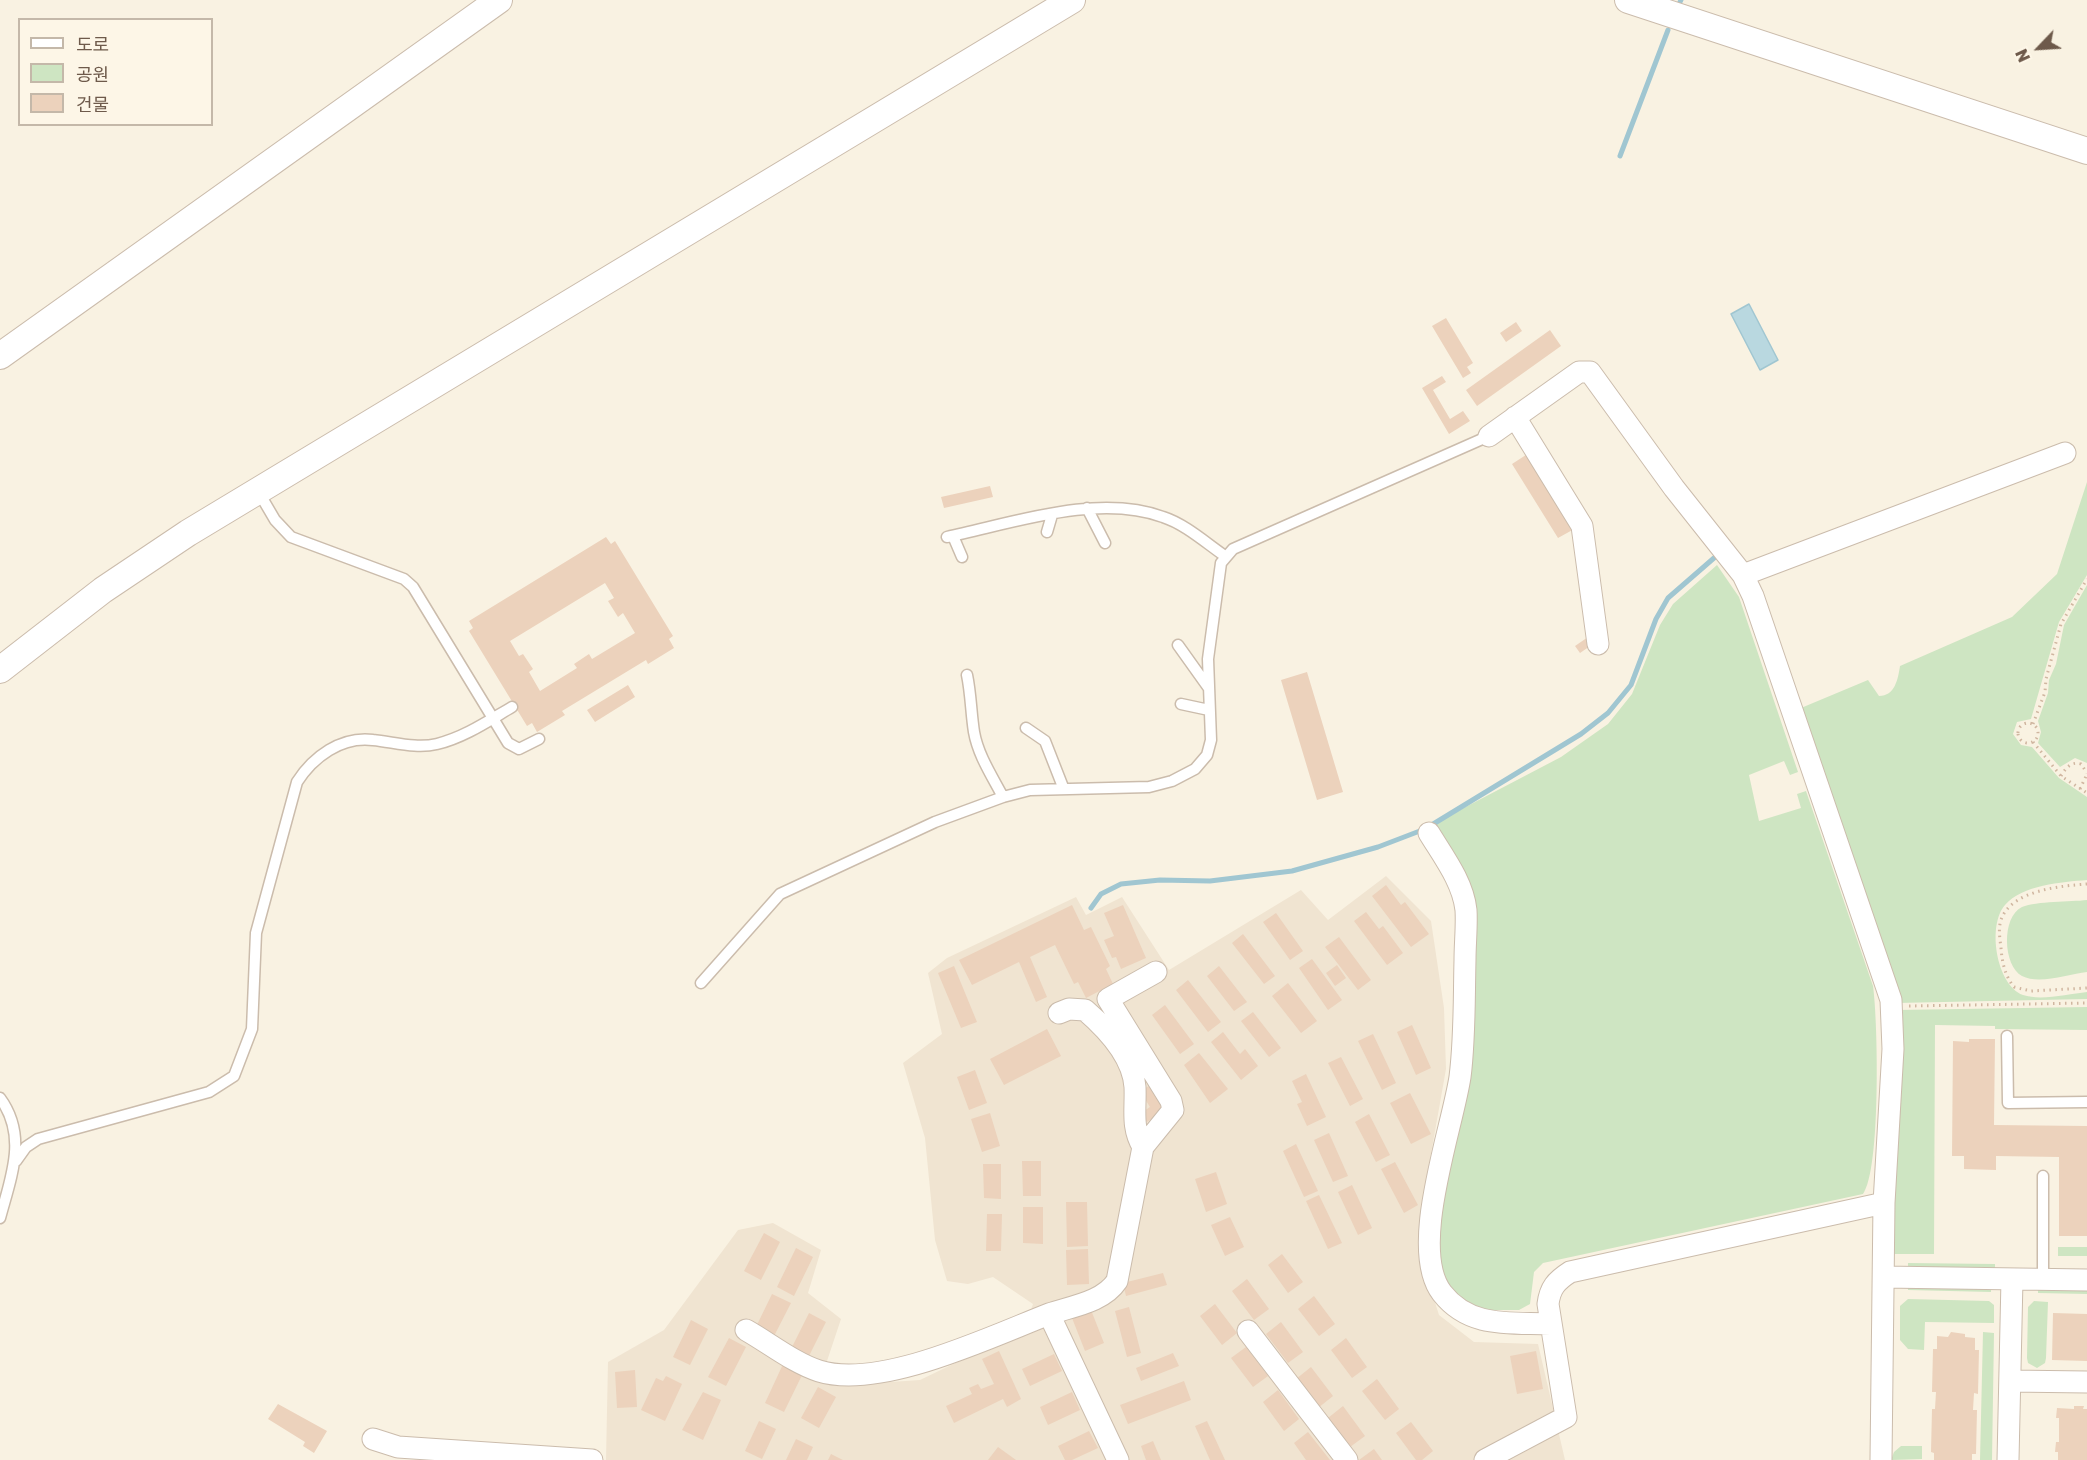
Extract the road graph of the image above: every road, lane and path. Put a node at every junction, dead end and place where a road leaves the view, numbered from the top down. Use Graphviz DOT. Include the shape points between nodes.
graph roads {
  1 [pos="499,0"];
  2 [pos="1072,0"];
  3 [pos="1628,0"];
  4 [pos="2087,151"];
  5 [pos="0,356"];
  6 [pos="1515,417"];
  7 [pos="1489,436"];
  8 [pos="2065,453"];
  9 [pos="258,491"];
  10 [pos="1087,508"];
  11 [pos="1052,515"];
  12 [pos="1047,532"];
  13 [pos="1106,543"];
  14 [pos="1225,556"];
  15 [pos="962,557"];
  16 [pos="1743,575"];
  17 [pos="2087,579"];
  18 [pos="1598,644"];
  19 [pos="1178,645"];
  20 [pos="0,670"];
  21 [pos="967,675"];
  22 [pos="1209,687"];
  23 [pos="1180,704"];
  24 [pos="512,707"];
  25 [pos="1209,710"];
  26 [pos="494,718"];
  27 [pos="2033,724"];
  28 [pos="1026,728"];
  29 [pos="539,739"];
  30 [pos="2033,742"];
  31 [pos="2087,774"];
  32 [pos="2061,776"];
  33 [pos="1063,787"];
  34 [pos="2080,789"];
  35 [pos="2087,793"];
  36 [pos="1003,797"];
  37 [pos="1429,833"];
  38 [pos="2087,884"];
  39 [pos="1156,972"];
  40 [pos="701,983"];
  41 [pos="2087,988"];
  42 [pos="2087,1003"];
  43 [pos="1892,1006"];
  44 [pos="1059,1013"];
  45 [pos="2007,1036"];
  46 [pos="0,1098"];
  47 [pos="2087,1102"];
  48 [pos="1143,1147"];
  49 [pos="16,1161"];
  50 [pos="2043,1176"];
  51 [pos="1884,1203"];
  52 [pos="0,1218"];
  53 [pos="1884,1277"];
  54 [pos="2012,1279"];
  55 [pos="2043,1280"];
  56 [pos="2087,1280"];
  57 [pos="1049,1314"];
  58 [pos="1551,1324"];
  59 [pos="746,1330"];
  60 [pos="1248,1331"];
  61 [pos="2010,1381"];
  62 [pos="2087,1382"];
  63 [pos="373,1439"];
  64 [pos="592,1460"];
  65 [pos="1118,1460"];
  66 [pos="1347,1460"];
  67 [pos="1485,1460"];
  68 [pos="1881,1460"];
  69 [pos="2008,1460"];
  1 -- 5 [label="street"];
  2 -- 9 [label="street"];
  3 -- 4 [label="street"];
  6 -- 7 [label="street"];
  6 -- 16 [label="street" via="1579,372 1590,372"];
  6 -- 18 [label="street" via="1582,526"];
  7 -- 14 [label="lane"];
  8 -- 16 [label="street"];
  9 -- 20 [label="street" via="103,590"];
  9 -- 26 [label="lane" via="274,520 291,537 397,576 412,587"];
  10 -- 11 [label="lane"];
  10 -- 13 [label="lane"];
  10 -- 14 [label="lane" via="1135,509 1165,517"];
  11 -- 12 [label="lane"];
  11 -- 15 [label="lane" via="950,537"];
  14 -- 22 [label="lane" via="1208,659"];
  16 -- 43 [label="street" via="1807,750"];
  17 -- 27 [label="path" via="2061,624 2046,692"];
  19 -- 22 [label="lane"];
  21 -- 36 [label="lane" via="976,739"];
  22 -- 25 [label="lane"];
  23 -- 25 [label="lane"];
  24 -- 26 [label="lane"];
  25 -- 33 [label="lane" via="1211,740 1207,755 1195,769 1149,787"];
  26 -- 29 [label="lane" via="513,747 519,749"];
  26 -- 49 [label="lane" via="436,745 357,740 322,754 307,766 297,782 256,933 252,1029 234,1076 209,1092 38,1139"];
  27 -- 30 [label="path" via="2038,733"];
  27 -- 30 [label="path" via="2022,724 2017,733 2022,742"];
  28 -- 33 [label="lane" via="1045,741"];
  30 -- 32 [label="path"];
  31 -- 32 [label="path" via="2076,763"];
  31 -- 34 [label="path"];
  32 -- 34 [label="path"];
  33 -- 36 [label="lane"];
  34 -- 35 [label="path"];
  36 -- 40 [label="lane" via="935,822 780,894"];
  37 -- 58 [label="street" via="1460,886 1466,909 1460,1078 1441,1163 1429,1247 1430,1270 1442,1293 1458,1309 1479,1320"];
  38 -- 41 [label="path" via="2040,892 2016,902 2003,915 2000,936 2006,974 2014,987 2031,991"];
  39 -- 48 [label="street" via="1108,999 1171,1101 1171,1116"];
  42 -- 43 [label="path"];
  43 -- 51 [label="street"];
  44 -- 48 [label="street" via="1085,1010 1129,1063 1135,1086 1134,1127"];
  45 -- 47 [label="lane" via="2008,1103"];
  46 -- 49 [label="lane" via="17,1136"];
  48 -- 57 [label="street" via="1117,1281 1101,1297"];
  49 -- 52 [label="lane"];
  50 -- 55 [label="lane"];
  51 -- 53 [label="street"];
  51 -- 58 [label="street" via="1570,1272 1550,1291"];
  53 -- 54 [label="street"];
  53 -- 68 [label="street"];
  54 -- 55 [label="street"];
  54 -- 61 [label="street"];
  55 -- 56 [label="street"];
  57 -- 59 [label="street" via="901,1368 838,1375 817,1370"];
  57 -- 65 [label="street"];
  58 -- 67 [label="street" via="1566,1418"];
  60 -- 66 [label="street"];
  61 -- 62 [label="street"];
  61 -- 69 [label="street"];
  63 -- 64 [label="street" via="398,1448"];
}
